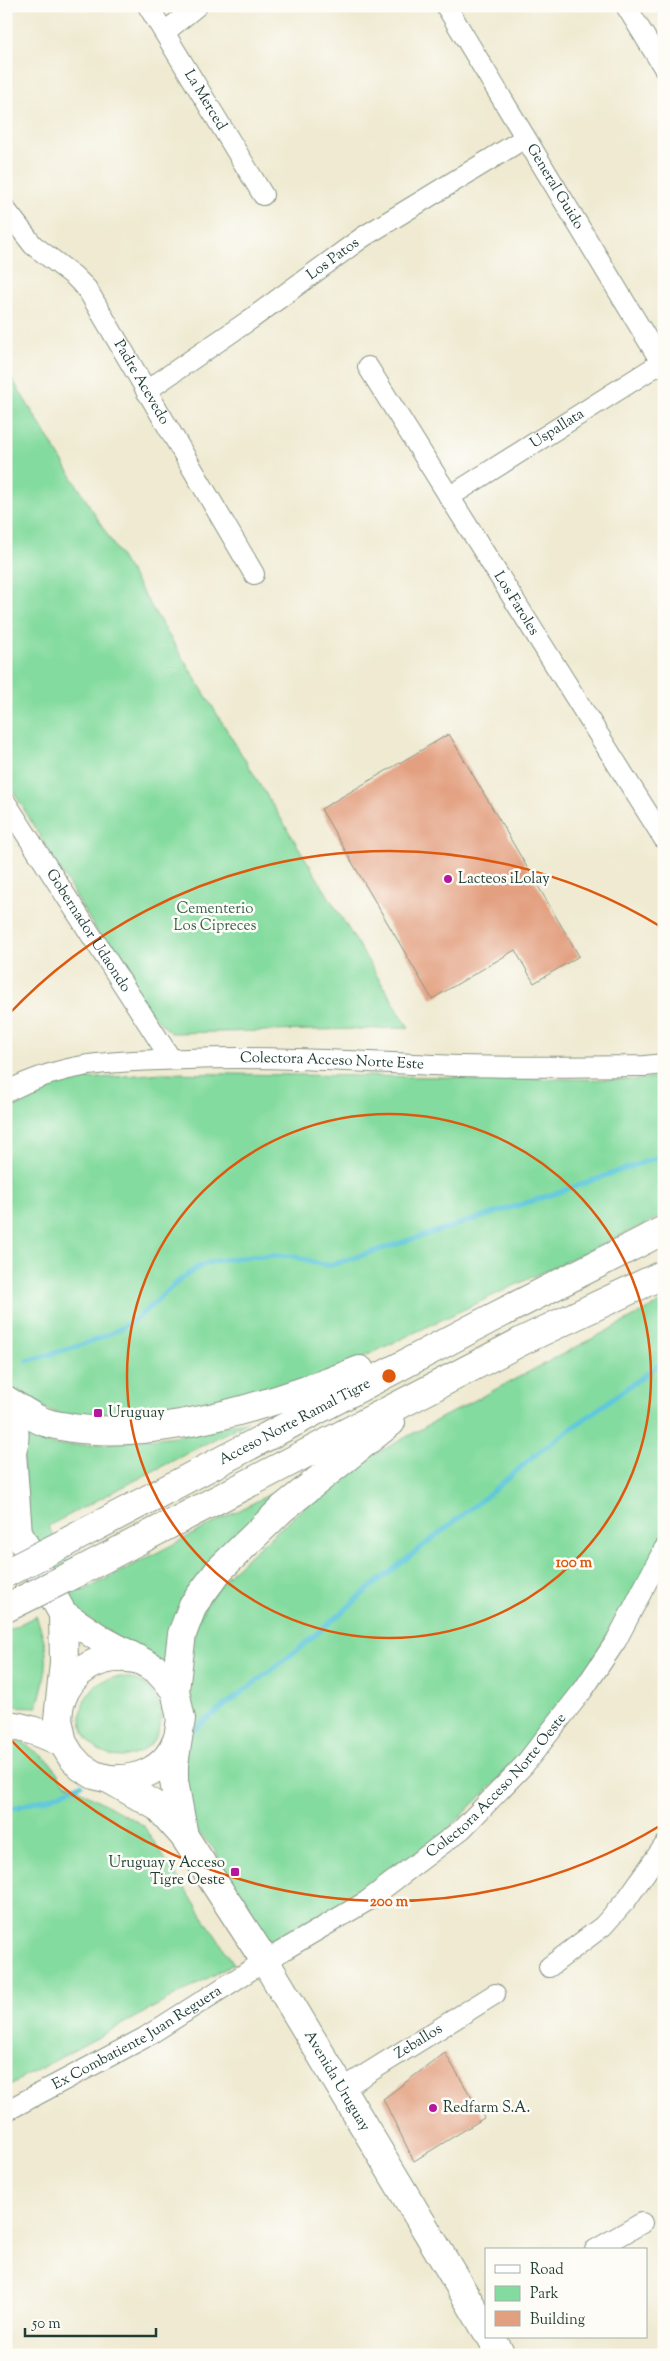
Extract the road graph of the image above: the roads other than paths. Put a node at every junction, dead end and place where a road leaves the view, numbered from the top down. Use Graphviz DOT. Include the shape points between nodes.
graph roads {
  1 [pos="148,6"];
  2 [pos="197,6"];
  3 [pos="626,6"];
  4 [pos="455,9"];
  5 [pos="165,32"];
  6 [pos="664,68"];
  7 [pos="525,138"];
  8 [pos="263,194"];
  9 [pos="6,210"];
  10 [pos="663,363"];
  11 [pos="368,367"];
  12 [pos="146,390"];
  13 [pos="449,497"];
  14 [pos="254,574"];
  15 [pos="6,803"];
  16 [pos="13,831"];
  17 [pos="664,839"];
  18 [pos="171,1059"];
  19 [pos="664,1064"];
  20 [pos="6,1092"];
  21 [pos="664,1230"];
  22 [pos="664,1274"];
  23 [pos="490,1319"];
  24 [pos="524,1340"];
  25 [pos="6,1401"];
  26 [pos="9,1460"];
  27 [pos="12,1528"];
  28 [pos="664,1548"];
  29 [pos="6,1573"];
  30 [pos="6,1608"];
  31 [pos="63,1614"];
  32 [pos="146,1663"];
  33 [pos="176,1690"];
  34 [pos="59,1706"];
  35 [pos="6,1725"];
  36 [pos="180,1731"];
  37 [pos="63,1743"];
  38 [pos="109,1779"];
  39 [pos="184,1836"];
  40 [pos="664,1846"];
  41 [pos="265,1961"];
  42 [pos="549,1967"];
  43 [pos="495,1994"];
  44 [pos="342,2089"];
  45 [pos="6,2111"];
  46 [pos="642,2223"];
  47 [pos="598,2248"];
  48 [pos="485,2322"];
  49 [pos="493,2338"];
  50 [pos="501,2355"];
  1 -- 5 [label="street, La Merced"];
  2 -- 5 [label="street"];
  3 -- 6 [label="street"];
  4 -- 7 [label="street, General Guido"];
  5 -- 8 [label="street, La Merced"];
  7 -- 10 [label="street, General Guido"];
  7 -- 12 [label="street, Los Patos" via="363,237"];
  9 -- 12 [label="street, Padre Acevedo" via="33,245 87,288"];
  10 -- 13 [label="street, Uspallata"];
  11 -- 13 [label="street, Los Faroles"];
  12 -- 14 [label="street, Padre Acevedo"];
  13 -- 17 [label="street, Los Faroles"];
  15 -- 16 [label="street, Gobernador Udaondo"];
  16 -- 18 [label="street, Gobernador Udaondo"];
  18 -- 19 [label="street, Colectora Acceso Norte Este" via="253,1057 505,1068"];
  18 -- 20 [label="street, Colectora Acceso Norte Este" via="73,1067"];
  21 -- 23 [label="main road, Acceso Norte Ramal Tigre"];
  22 -- 24 [label="main road"];
  23 -- 25 [label="main road" via="316,1388 246,1409 150,1428 96,1431 65,1427 43,1422"];
  23 -- 29 [label="main road, Acceso Norte Ramal Tigre, bridge"];
  24 -- 30 [label="main road, bridge"];
  24 -- 33 [label="main road" via="405,1411 283,1508 247,1541 219,1570 193,1605 182,1634"];
  25 -- 26 [label="main road, Avenida Uruguay" via="14,1426"];
  26 -- 27 [label="main road, Avenida Uruguay"];
  27 -- 31 [label="main road, Avenida Uruguay"];
  28 -- 41 [label="street, Colectora Acceso Norte Oeste" via="616,1641 584,1690 524,1765 462,1829 416,1866 367,1901"];
  31 -- 32 [label="main road, Avenida Uruguay" via="102,1640"];
  31 -- 34 [label="main road, Avenida Uruguay" via="64,1663"];
  32 -- 33 [label="main road, Avenida Uruguay"];
  32 -- 34 [label="main road, Avenida Uruguay" via="122,1657 87,1666 69,1683"];
  33 -- 36 [label="main road, Avenida Uruguay"];
  34 -- 37 [label="main road, Avenida Uruguay"];
  35 -- 37 [label="main road" via="42,1732"];
  36 -- 38 [label="main road, Avenida Uruguay" via="168,1756 148,1773 135,1778"];
  36 -- 39 [label="main road, Avenida Uruguay" via="174,1781"];
  37 -- 38 [label="main road, Avenida Uruguay" via="81,1767"];
  38 -- 39 [label="main road, Avenida Uruguay" via="158,1806"];
  39 -- 41 [label="main road, Avenida Uruguay"];
  40 -- 42 [label="street" via="627,1899 603,1926"];
  41 -- 44 [label="main road, Avenida Uruguay"];
  41 -- 45 [label="street, Ex Combatiente Juan Reguera" via="144,2038"];
  43 -- 44 [label="street, Zeballos"];
  44 -- 48 [label="main road, Avenida Uruguay"];
  46 -- 47 [label="street"];
  49 -- 50 [label="main road, Avenida Uruguay"];
}
